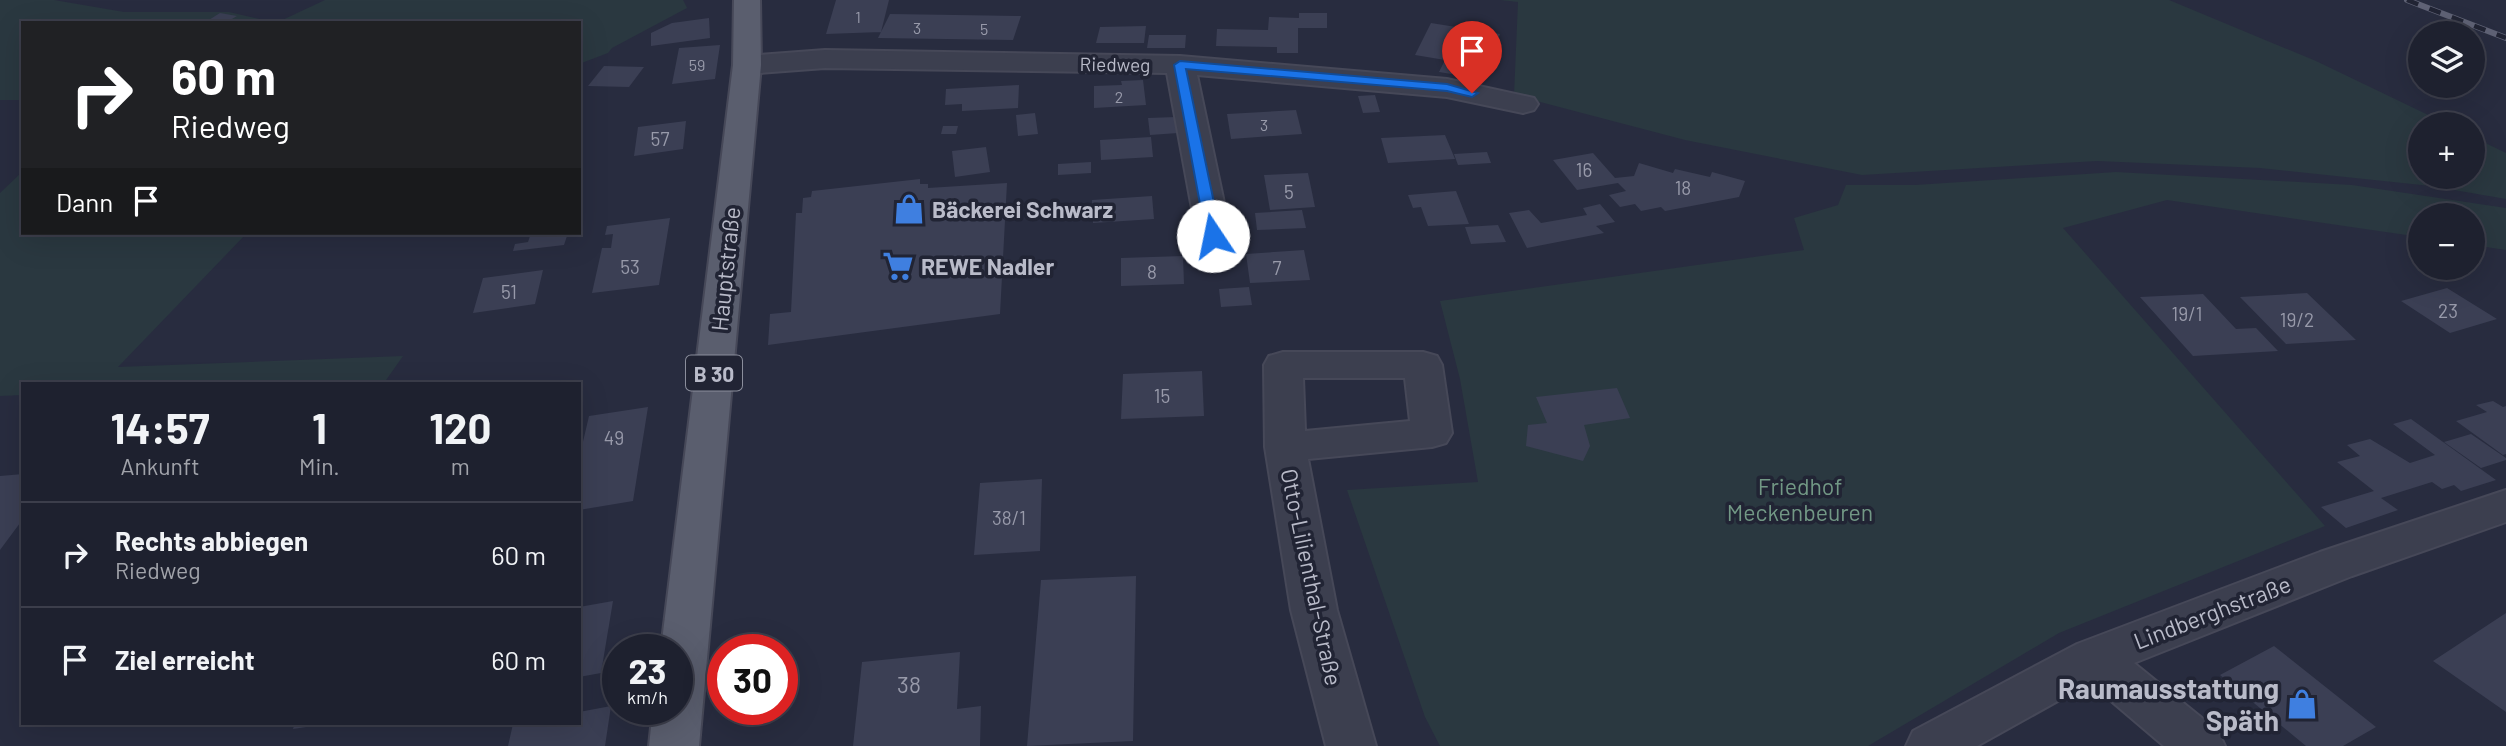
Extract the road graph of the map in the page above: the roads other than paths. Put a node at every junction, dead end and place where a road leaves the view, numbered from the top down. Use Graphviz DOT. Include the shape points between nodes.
graph roads {
  1 [pos="747,0"];
  2 [pos="747,65"];
  3 [pos="1180,65"];
  4 [pos="1523,104"];
  5 [pos="1213,236"];
  6 [pos="1285,447"];
  7 [pos="2506,506"];
  8 [pos="2094,658"];
  9 [pos="674,746"];
  10 [pos="1351,746"];
  11 [pos="1931,746"];
  12 [pos="2200,746"];
  1 -- 2 [label="main road, Hauptstraße / B 30"];
  2 -- 3 [label="street, Riedweg" via="825,59"];
  2 -- 9 [label="main road, Hauptstraße / B 30"];
  3 -- 4 [label="street, Riedweg" via="1447,88"];
  3 -- 5 [label="street"];
  6 -- 10 [label="street, Otto-Lilienthal-Straße" via="1314,610"];
  7 -- 8 [label="street, Lindberghstraße" via="2336,564"];
  8 -- 11 [label="street, Lindberghstraße"];
  8 -- 12 [label="street"];
}
